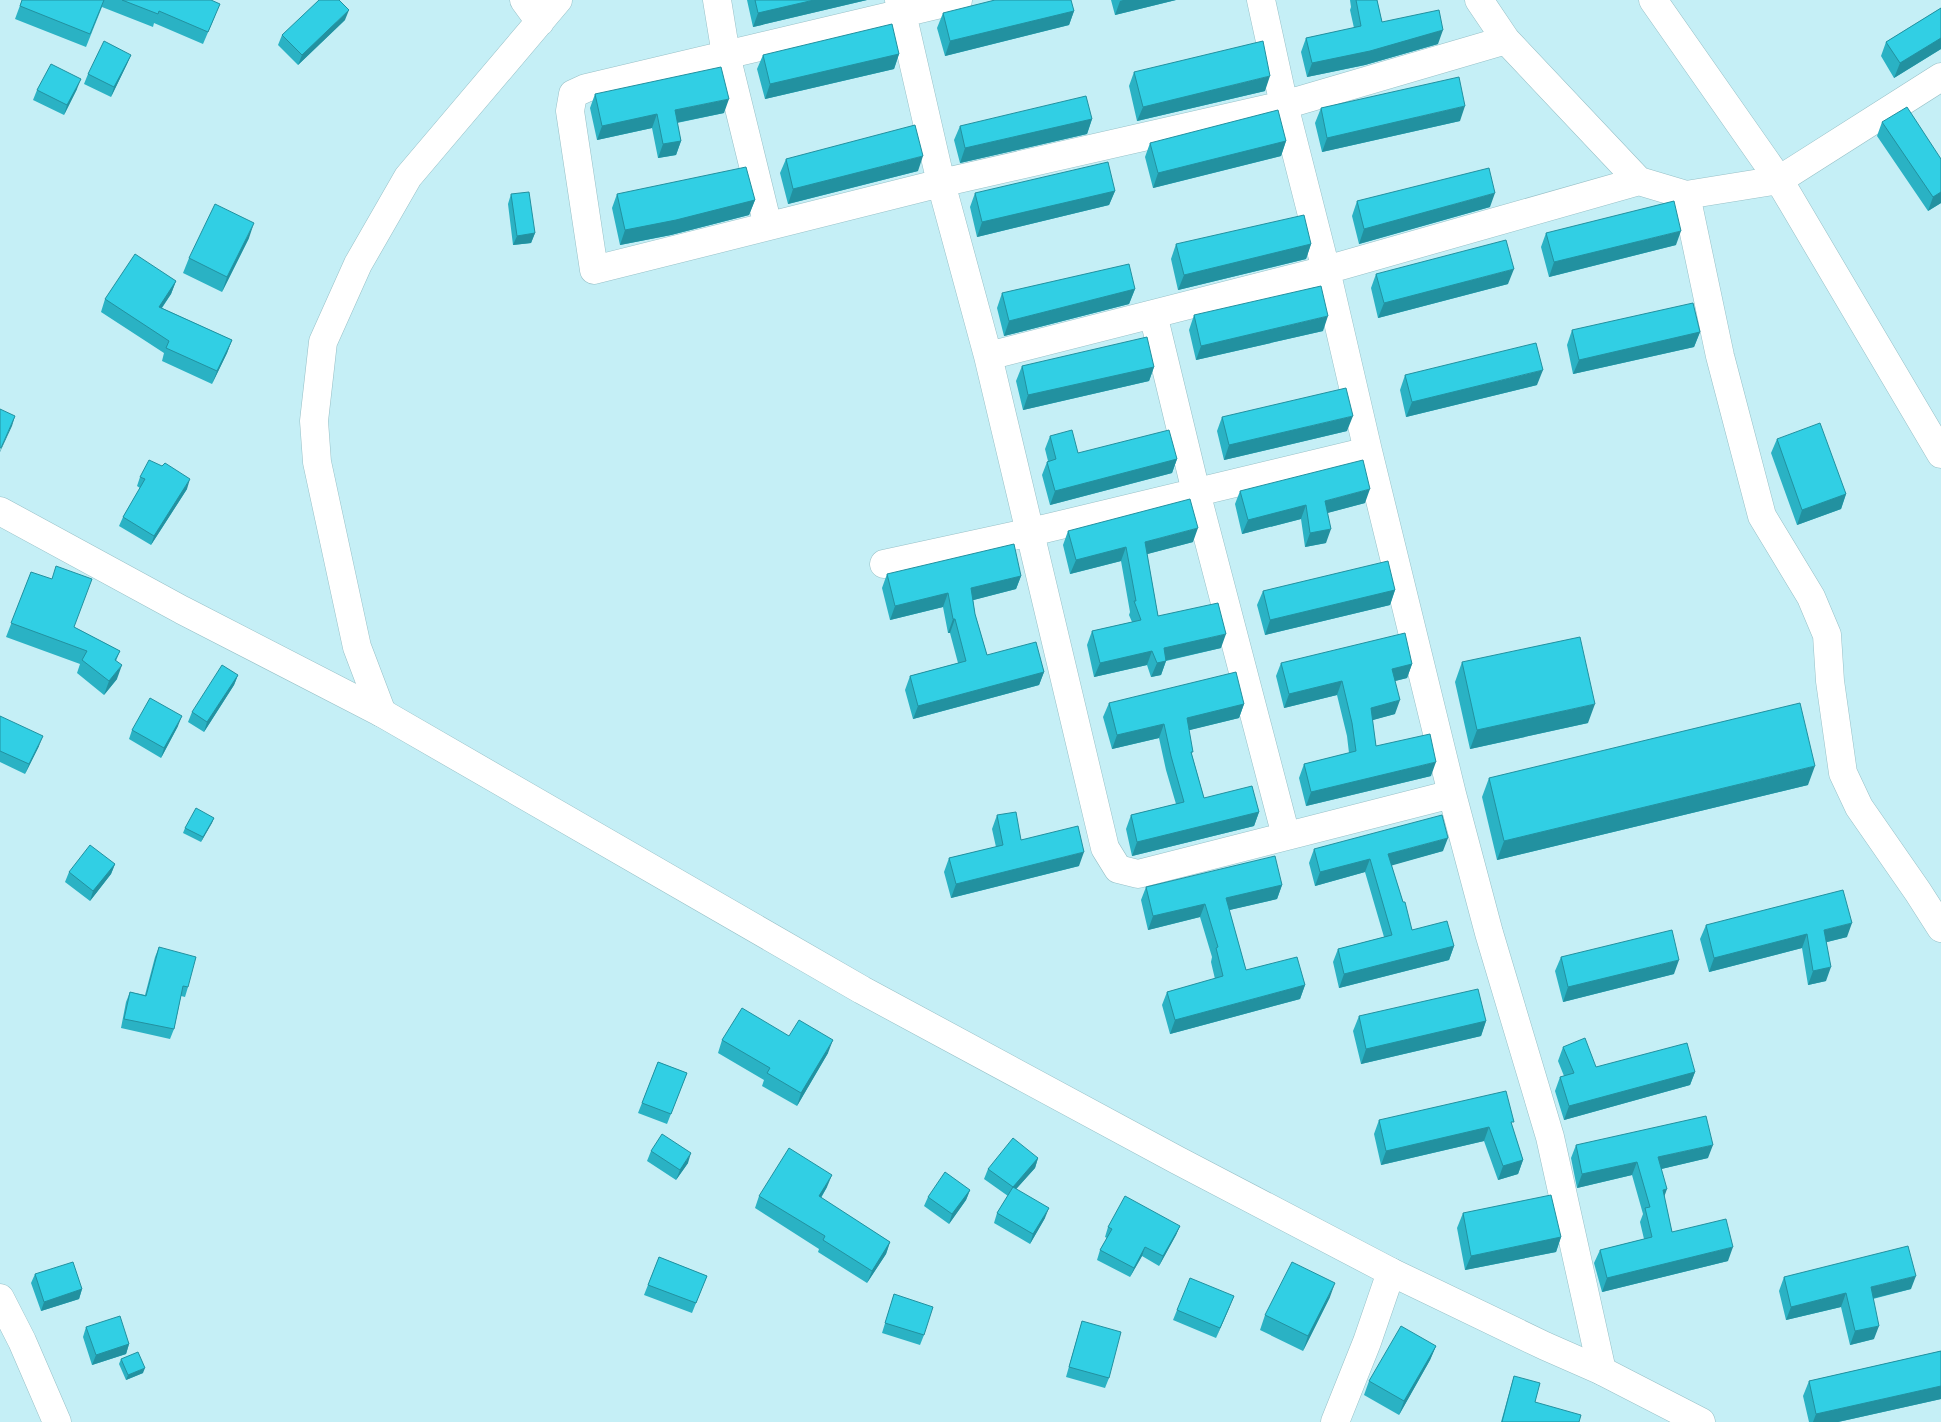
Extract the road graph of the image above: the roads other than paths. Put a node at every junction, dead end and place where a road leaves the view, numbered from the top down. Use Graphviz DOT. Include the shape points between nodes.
graph roads {
  1 [pos="524,0"];
  2 [pos="558,0"];
  3 [pos="717,0"];
  4 [pos="958,0"];
  5 [pos="1260,0"];
  6 [pos="1479,0"];
  7 [pos="1653,0"];
  8 [pos="901,7"];
  9 [pos="540,22"];
  10 [pos="1506,40"];
  11 [pos="726,55"];
  12 [pos="1941,77"];
  13 [pos="1284,105"];
  14 [pos="1779,180"];
  15 [pos="1639,181"];
  16 [pos="941,183"];
  17 [pos="1686,195"];
  18 [pos="768,226"];
  19 [pos="1326,270"];
  20 [pos="1153,314"];
  21 [pos="988,356"];
  22 [pos="1368,451"];
  23 [pos="1941,454"];
  24 [pos="1196,492"];
  25 [pos="0,511"];
  26 [pos="1031,532"];
  27 [pos="884,564"];
  28 [pos="382,713"];
  29 [pos="1452,794"];
  30 [pos="1286,836"];
  31 [pos="1941,928"];
  32 [pos="1391,1272"];
  33 [pos="0,1298"];
  34 [pos="1602,1371"];
  35 [pos="57,1422"];
  36 [pos="1335,1422"];
  37 [pos="1701,1422"];
  1 -- 9 [label="street"];
  2 -- 9 [label="street"];
  3 -- 11 [label="street"];
  4 -- 8 [label="street"];
  5 -- 13 [label="street"];
  6 -- 10 [label="street"];
  7 -- 14 [label="street"];
  8 -- 11 [label="street"];
  8 -- 16 [label="street"];
  9 -- 28 [label="street" via="408,177 358,264 323,342 314,421 317,462 357,646"];
  10 -- 13 [label="street"];
  10 -- 15 [label="street"];
  11 -- 18 [label="street"];
  11 -- 18 [label="street" via="586,88 573,94 570,111 594,270"];
  12 -- 14 [label="street"];
  13 -- 16 [label="street"];
  13 -- 19 [label="street"];
  14 -- 17 [label="street"];
  14 -- 23 [label="street"];
  15 -- 17 [label="street"];
  15 -- 19 [label="street"];
  16 -- 18 [label="street"];
  16 -- 21 [label="street"];
  17 -- 31 [label="street" via="1720,356 1762,516 1811,597 1827,635 1843,773 1859,808"];
  19 -- 20 [label="street"];
  19 -- 22 [label="street"];
  20 -- 21 [label="street"];
  20 -- 24 [label="street"];
  21 -- 26 [label="street"];
  22 -- 24 [label="street"];
  22 -- 29 [label="street"];
  24 -- 26 [label="street"];
  24 -- 30 [label="street"];
  25 -- 28 [label="street"];
  26 -- 27 [label="street"];
  26 -- 30 [label="street" via="1105,848 1118,869 1138,874"];
  28 -- 32 [label="street" via="862,990"];
  29 -- 30 [label="street"];
  29 -- 34 [label="street" via="1488,933 1550,1137"];
  32 -- 34 [label="street"];
  32 -- 36 [label="street"];
  33 -- 35 [label="street"];
  34 -- 37 [label="street"];
}
